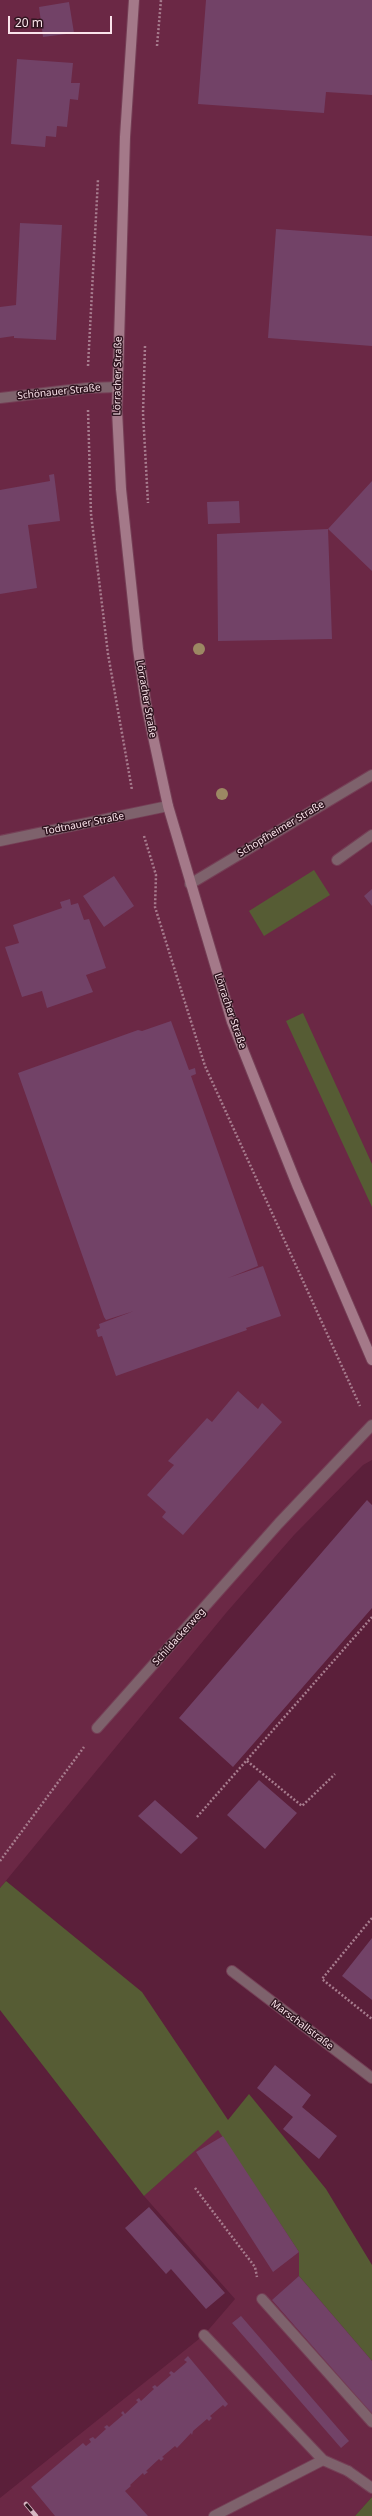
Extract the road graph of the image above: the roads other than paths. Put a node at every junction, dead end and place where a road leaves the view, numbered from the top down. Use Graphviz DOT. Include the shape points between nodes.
graph roads {
  1 [pos="134,0"];
  2 [pos="118,387"];
  3 [pos="0,398"];
  4 [pos="372,775"];
  5 [pos="168,806"];
  6 [pos="372,835"];
  7 [pos="0,841"];
  8 [pos="337,860"];
  9 [pos="190,884"];
  10 [pos="372,1360"];
  11 [pos="372,1425"];
  12 [pos="97,1728"];
  13 [pos="232,1971"];
  14 [pos="372,2078"];
  15 [pos="262,2299"];
  16 [pos="204,2335"];
  17 [pos="372,2422"];
  18 [pos="323,2460"];
  19 [pos="372,2488"];
  20 [pos="214,2516"];
  1 -- 2 [label="street, Lörracher Straße" via="125,137"];
  2 -- 3 [label="street, Schönauer Straße"];
  2 -- 5 [label="street, Lörracher Straße" via="121,489 138,649 146,704"];
  4 -- 9 [label="street, Schopfheimer Straße"];
  5 -- 7 [label="street, Todtnauer Straße"];
  5 -- 9 [label="street, Lörracher Straße"];
  6 -- 8 [label="street"];
  9 -- 10 [label="street, Lörracher Straße" via="232,1022 297,1185"];
  11 -- 12 [label="street, Schildackerweg" via="279,1523"];
  13 -- 14 [label="street, Marschallstraße"];
  15 -- 17 [label="street"];
  16 -- 18 [label="street"];
  18 -- 19 [label="street" via="348,2471"];
  18 -- 20 [label="street"];
}
